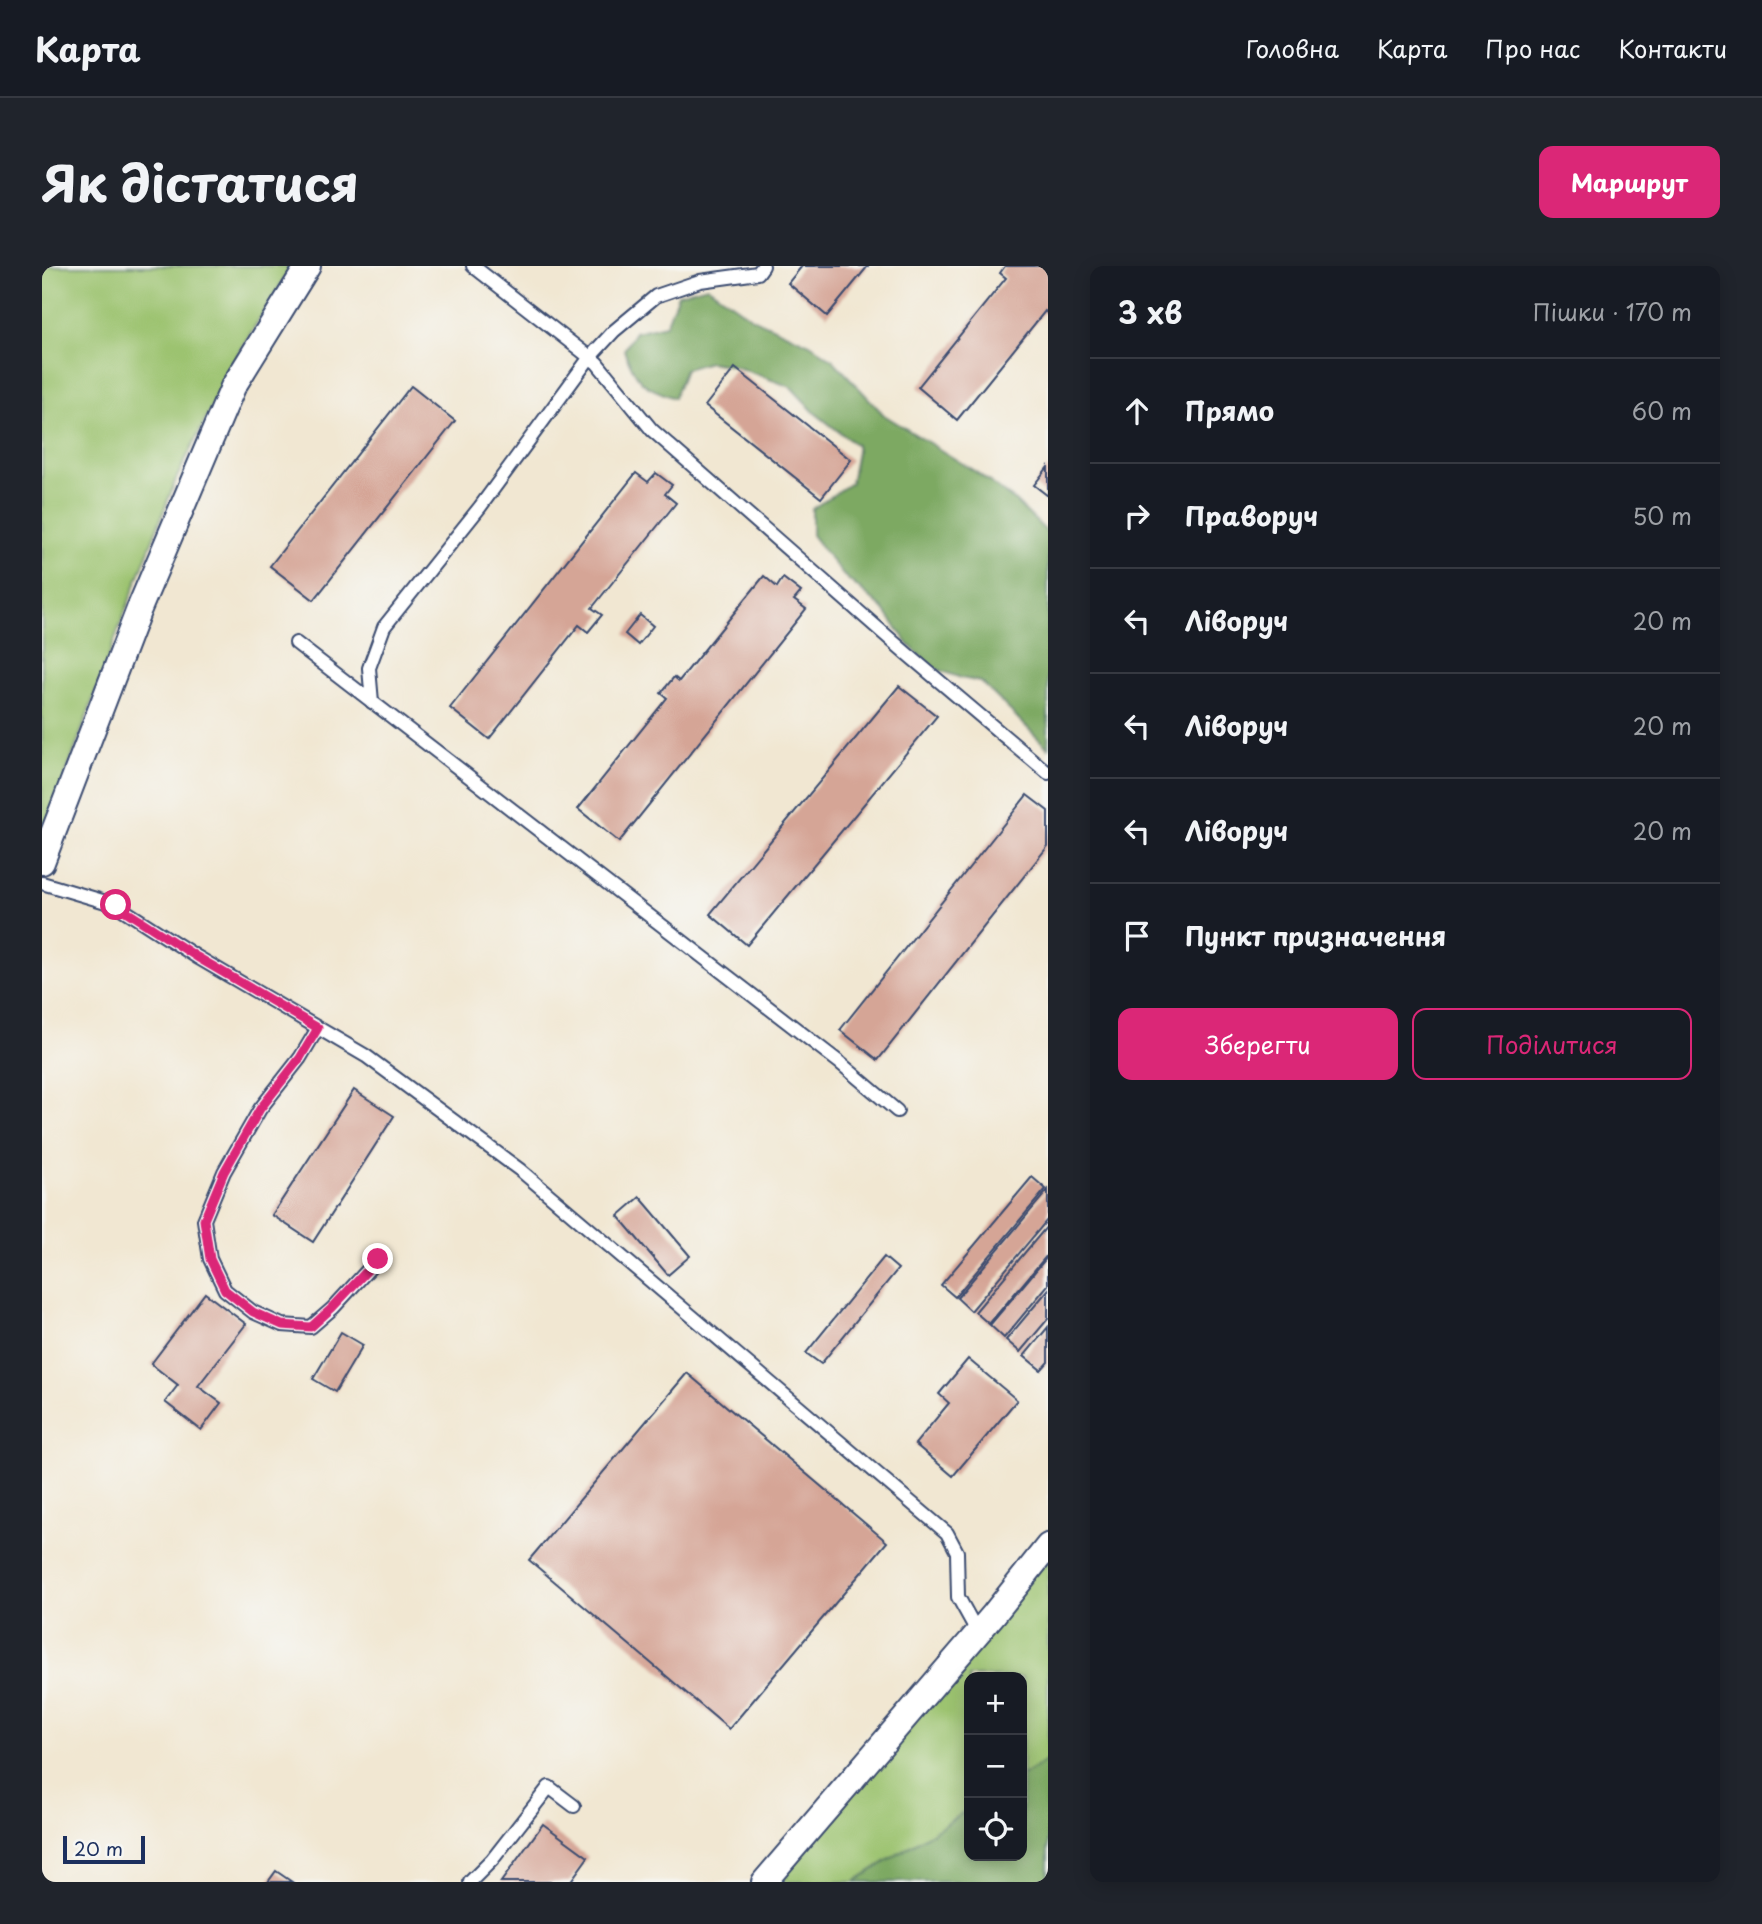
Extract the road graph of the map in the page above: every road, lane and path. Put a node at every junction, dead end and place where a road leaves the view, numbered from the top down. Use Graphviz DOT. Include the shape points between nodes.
graph roads {
  1 [pos="308,266"];
  2 [pos="473,266"];
  3 [pos="763,266"];
  4 [pos="590,357"];
  5 [pos="296,643"];
  6 [pos="372,702"];
  7 [pos="1048,774"];
  8 [pos="42,862"];
  9 [pos="42,883"];
  10 [pos="318,1028"];
  11 [pos="897,1111"];
  12 [pos="378,1259"];
  13 [pos="1048,1546"];
  14 [pos="978,1633"];
  15 [pos="574,1806"];
  16 [pos="470,1882"];
  17 [pos="764,1882"];
  1 -- 8 [label="street" via="233,387 139,609"];
  2 -- 4 [label="lane"];
  3 -- 4 [label="lane" via="758,273 700,281 656,296"];
  4 -- 6 [label="lane" via="480,507 384,627 369,668"];
  4 -- 7 [label="lane" via="652,430"];
  5 -- 6 [label="lane"];
  6 -- 11 [label="lane"];
  9 -- 10 [label="lane" via="116,905"];
  10 -- 12 [label="lane" via="260,1109 224,1172 204,1220 210,1259 225,1290 253,1312 282,1325 311,1327"];
  10 -- 14 [label="lane" via="366,1056 520,1170 947,1532 957,1552 958,1597"];
  13 -- 14 [label="street"];
  14 -- 17 [label="street"];
  15 -- 16 [label="lane" via="549,1787"];
}
